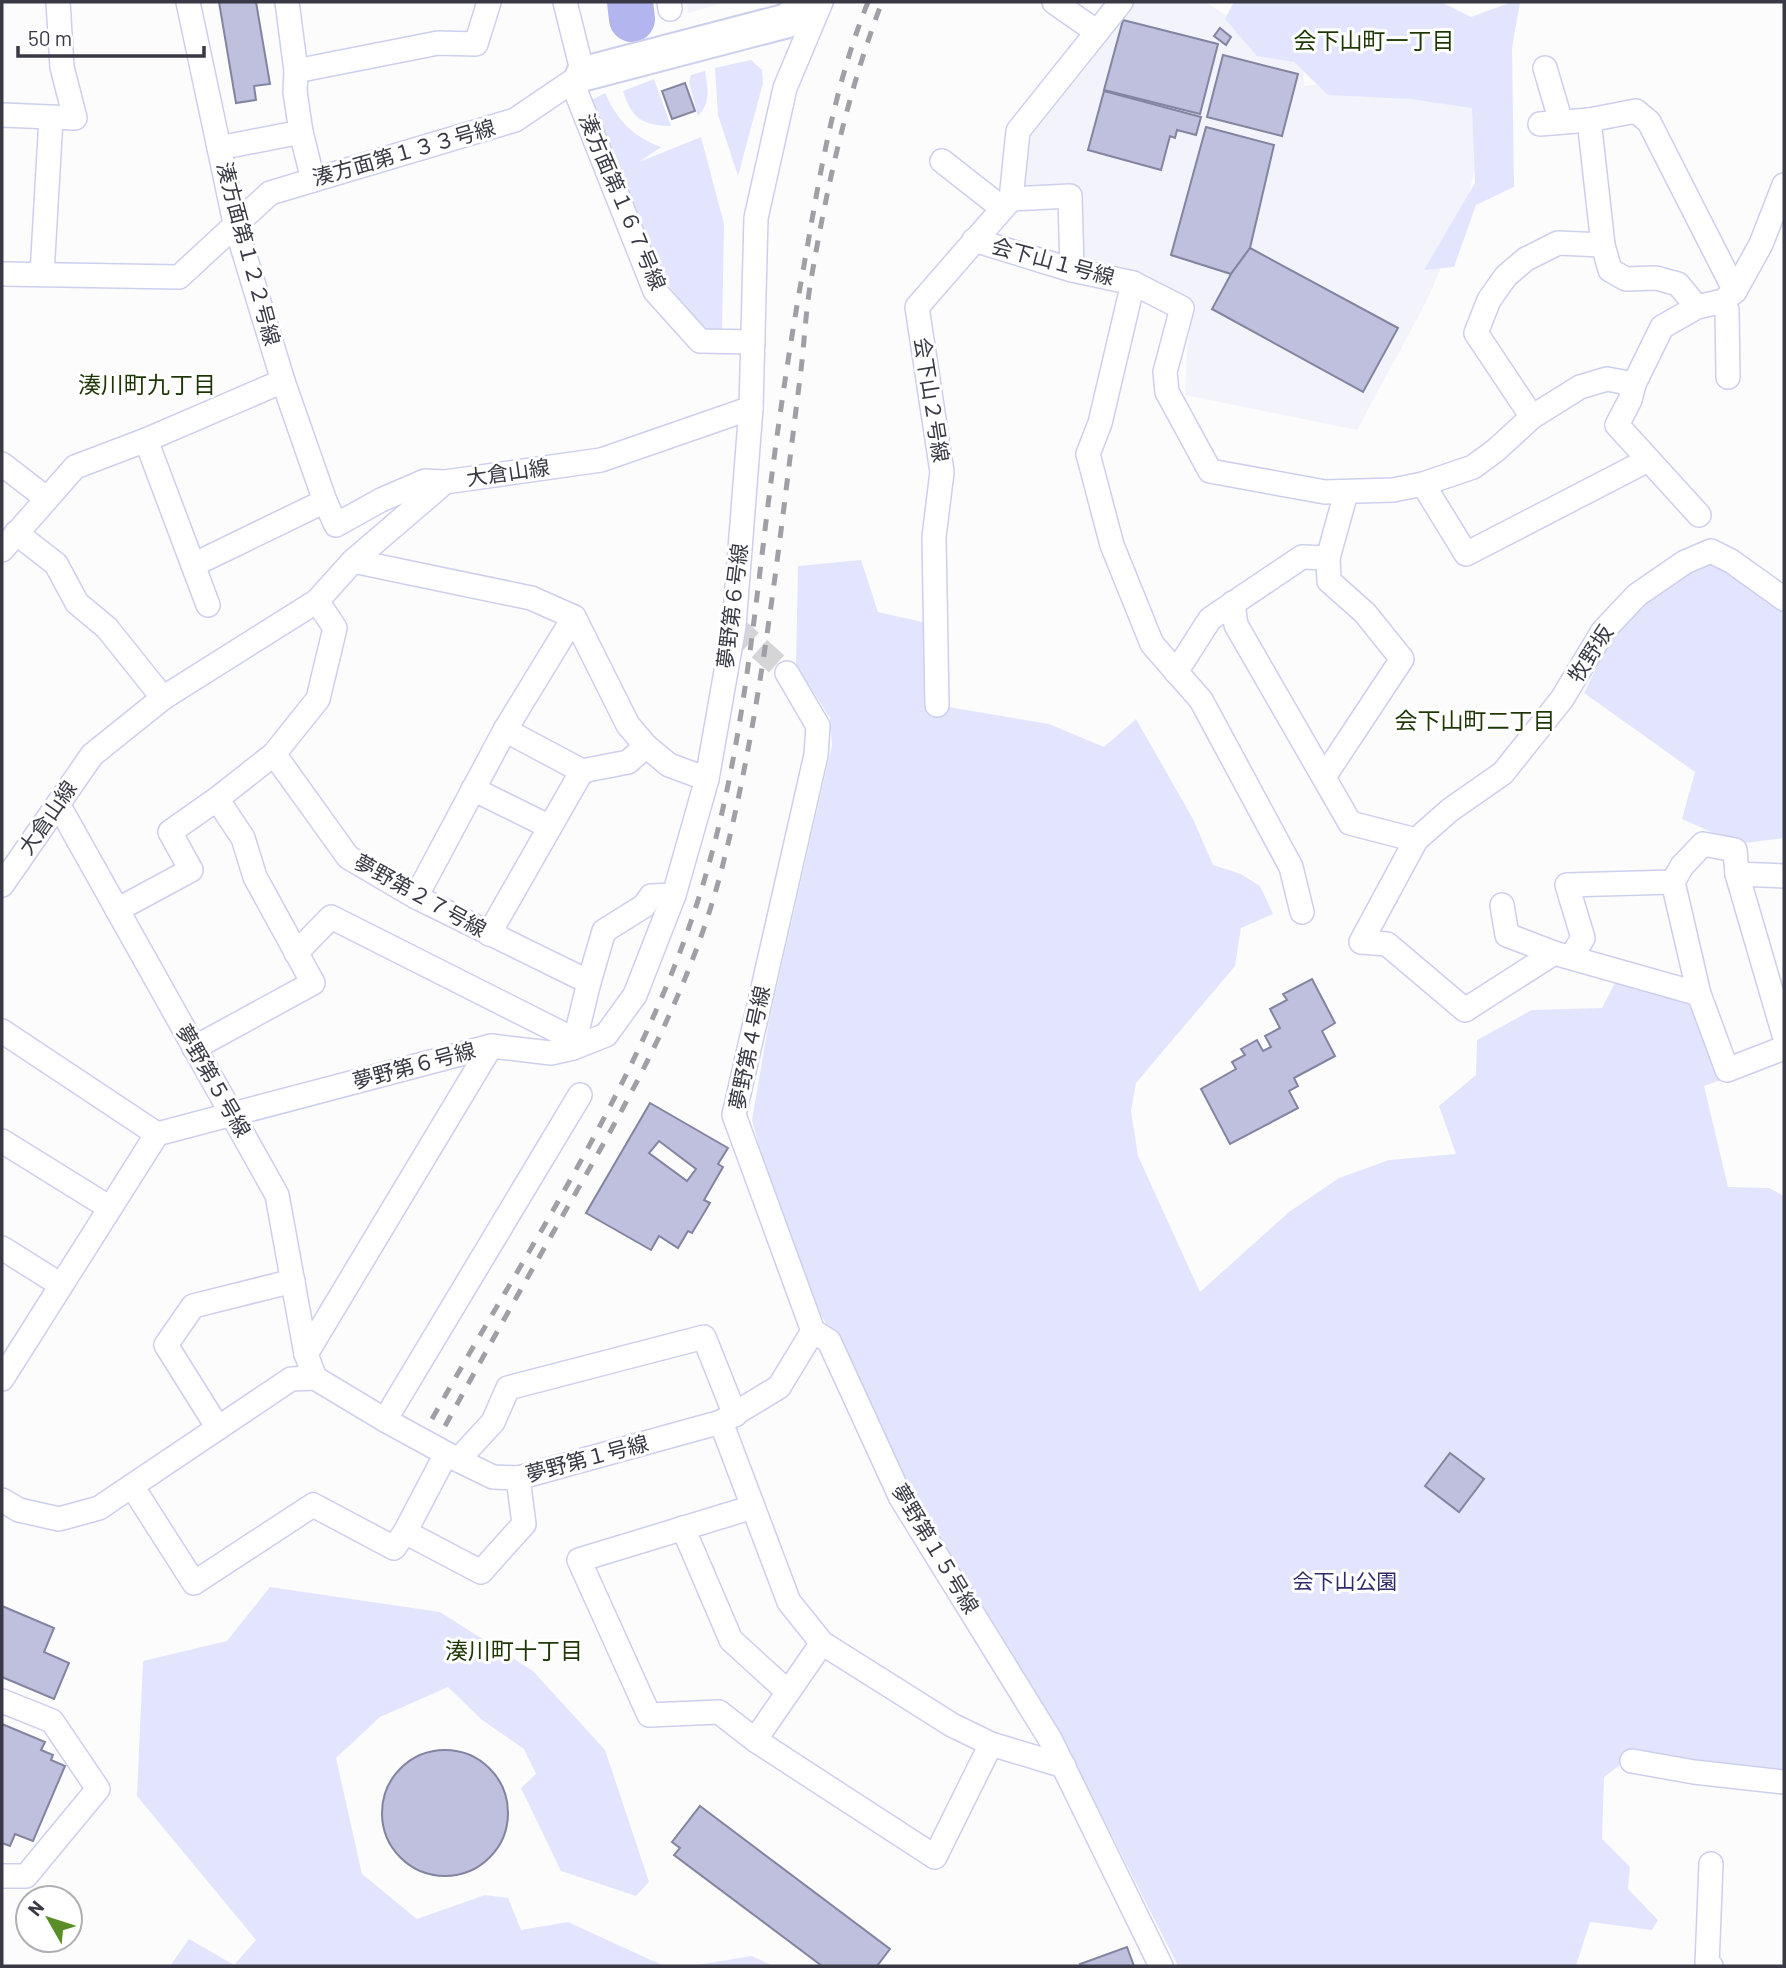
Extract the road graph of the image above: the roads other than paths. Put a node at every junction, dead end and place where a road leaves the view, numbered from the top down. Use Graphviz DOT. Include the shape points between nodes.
graph roads {
  1 [pos="58,2"];
  2 [pos="188,2"];
  3 [pos="287,2"];
  4 [pos="489,2"];
  5 [pos="565,2"];
  6 [pos="814,2"];
  7 [pos="821,2"];
  8 [pos="1054,2"];
  9 [pos="1121,2"];
  10 [pos="1097,32"];
  11 [pos="1545,68"];
  12 [pos="296,71"];
  13 [pos="578,78"];
  14 [pos="2,115"];
  15 [pos="51,118"];
  16 [pos="1589,120"];
  17 [pos="301,132"];
  18 [pos="219,148"];
  19 [pos="942,161"];
  20 [pos="313,180"];
  21 [pos="1784,185"];
  22 [pos="1006,203"];
  23 [pos="235,223"];
  24 [pos="974,240"];
  25 [pos="1603,246"];
  26 [pos="1072,270"];
  27 [pos="2,274"];
  28 [pos="42,274"];
  29 [pos="1133,283"];
  30 [pos="1729,296"];
  31 [pos="1697,307"];
  32 [pos="752,342"];
  33 [pos="1728,377"];
  34 [pos="283,381"];
  35 [pos="1634,384"];
  36 [pos="751,408"];
  37 [pos="1532,417"];
  38 [pos="146,440"];
  39 [pos="1648,460"];
  40 [pos="2,464"];
  41 [pos="445,482"];
  42 [pos="1423,484"];
  43 [pos="1346,492"];
  44 [pos="46,498"];
  45 [pos="325,501"];
  46 [pos="1699,515"];
  47 [pos="9,541"];
  48 [pos="1328,558"];
  49 [pos="353,561"];
  50 [pos="193,565"];
  51 [pos="1784,599"];
  52 [pos="317,601"];
  53 [pos="1233,603"];
  54 [pos="208,605"];
  55 [pos="574,617"];
  56 [pos="1176,672"];
  57 [pos="787,673"];
  58 [pos="163,698"];
  59 [pos="937,705"];
  60 [pos="505,730"];
  61 [pos="646,746"];
  62 [pos="274,754"];
  63 [pos="582,771"];
  64 [pos="1324,776"];
  65 [pos="707,779"];
  66 [pos="473,789"];
  67 [pos="217,799"];
  68 [pos="58,804"];
  69 [pos="550,827"];
  70 [pos="1416,840"];
  71 [pos="1737,874"];
  72 [pos="1784,876"];
  73 [pos="1673,882"];
  74 [pos="2,885"];
  75 [pos="674,895"];
  76 [pos="416,897"];
  77 [pos="1502,905"];
  78 [pos="117,910"];
  79 [pos="1302,912"];
  80 [pos="489,934"];
  81 [pos="296,953"];
  82 [pos="1563,955"];
  83 [pos="589,982"];
  84 [pos="1699,994"];
  85 [pos="2,1031"];
  86 [pos="1784,1035"];
  87 [pos="574,1044"];
  88 [pos="491,1046"];
  89 [pos="194,1048"];
  90 [pos="1784,1048"];
  91 [pos="580,1095"];
  92 [pos="233,1114"];
  93 [pos="157,1134"];
  94 [pos="2,1141"];
  95 [pos="110,1208"];
  96 [pos="2,1248"];
  97 [pos="293,1281"];
  98 [pos="61,1285"];
  99 [pos="813,1331"];
  100 [pos="11,1346"];
  101 [pos="306,1354"];
  102 [pos="315,1378"];
  103 [pos="2,1379"];
  104 [pos="728,1418"];
  105 [pos="385,1420"];
  106 [pos="218,1428"];
  107 [pos="452,1457"];
  108 [pos="518,1478"];
  109 [pos="132,1486"];
  110 [pos="2,1500"];
  111 [pos="753,1507"];
  112 [pos="682,1528"];
  113 [pos="405,1532"];
  114 [pos="822,1643"];
  115 [pos="788,1692"];
  116 [pos="2,1701"];
  117 [pos="755,1740"];
  118 [pos="991,1744"];
  119 [pos="1632,1761"];
  120 [pos="1064,1766"];
  121 [pos="1784,1782"];
  122 [pos="1711,1864"];
  123 [pos="2,1876"];
  124 [pos="1161,1966"];
  125 [pos="1711,1966"];
  1 -- 15 [label="street" via="62,67 75,118"];
  2 -- 18 [label="street, 湊方面第１２２号線"];
  3 -- 12 [label="street"];
  4 -- 12 [label="street" via="476,44 438,43"];
  5 -- 13 [label="street, 湊方面第１６７号線"];
  6 -- 13 [label="street, 湊方面第１３３号線" via="786,21"];
  7 -- 32 [label="street" via="785,88 756,218"];
  8 -- 10 [label="street"];
  9 -- 10 [label="street"];
  10 -- 22 [label="street" via="1017,131"];
  11 -- 16 [label="street" via="1550,123"];
  12 -- 17 [label="street"];
  13 -- 20 [label="street, 湊方面第１３３号線" via="514,121"];
  13 -- 32 [label="street, 湊方面第１６７号線" via="655,290 700,341"];
  14 -- 15 [label="street"];
  15 -- 28 [label="street"];
  16 -- 25 [label="street"];
  16 -- 30 [label="street" via="1636,111 1648,122"];
  17 -- 18 [label="street"];
  17 -- 20 [label="street"];
  18 -- 23 [label="street, 湊方面第１２２号線"];
  19 -- 22 [label="street"];
  20 -- 23 [label="street, 湊方面第１３３号線" via="270,193"];
  21 -- 30 [label="street" via="1761,244"];
  22 -- 24 [label="street, 会下山２号線"];
  22 -- 26 [label="street" via="1069,196"];
  23 -- 28 [label="street, 湊方面第１３３号線" via="179,277"];
  23 -- 34 [label="street, 湊方面第１２２号線"];
  24 -- 26 [label="street, 会下山１号線"];
  24 -- 59 [label="street, 会下山２号線" via="916,307 942,472 934,537"];
  25 -- 31 [label="street" via="1610,270 1626,279 1656,278 1678,284"];
  25 -- 37 [label="street" via="1558,243 1526,259 1489,300 1476,332"];
  26 -- 29 [label="street, 会下山１号線"];
  27 -- 28 [label="street, 湊方面第１３３号線"];
  29 -- 43 [label="street, 会下山１号線" via="1182,308 1165,372 1167,392 1210,471 1275,485"];
  29 -- 56 [label="street" via="1088,454 1112,545 1152,645"];
  30 -- 31 [label="street"];
  30 -- 33 [label="street"];
  31 -- 35 [label="street" via="1662,327"];
  32 -- 36 [label="street"];
  34 -- 38 [label="street"];
  34 -- 45 [label="street, 湊方面第１２２号線"];
  35 -- 37 [label="street" via="1607,379 1580,387"];
  35 -- 39 [label="street" via="1618,425"];
  36 -- 41 [label="street, 大倉山線" via="601,460"];
  36 -- 65 [label="street, 夢野第６号線" via="734,626"];
  37 -- 42 [label="street" via="1473,467"];
  38 -- 44 [label="street" via="75,467"];
  38 -- 50 [label="street"];
  39 -- 42 [label="street" via="1466,554"];
  39 -- 46 [label="street"];
  40 -- 44 [label="street"];
  41 -- 45 [label="street" via="425,481 336,525"];
  41 -- 49 [label="street, 大倉山線"];
  42 -- 43 [label="street"];
  43 -- 48 [label="street"];
  44 -- 47 [label="street"];
  45 -- 50 [label="street"];
  47 -- 58 [label="street" via="56,564 77,603 107,628"];
  48 -- 53 [label="street" via="1302,557"];
  48 -- 64 [label="street" via="1329,581 1366,613 1402,659"];
  49 -- 52 [label="street, 大倉山線"];
  49 -- 55 [label="street" via="531,598"];
  50 -- 54 [label="street"];
  51 -- 70 [label="street, 牧野坂" via="1711,551 1685,562 1637,595 1603,631 1562,699 1503,774"];
  52 -- 58 [label="street, 大倉山線"];
  52 -- 62 [label="street" via="335,628 318,699"];
  53 -- 56 [label="street" via="1210,619"];
  53 -- 64 [label="street" via="1236,625"];
  55 -- 60 [label="street"];
  55 -- 61 [label="street" via="628,725"];
  56 -- 79 [label="street" via="1201,700 1291,867"];
  57 -- 99 [label="street, 夢野第４号線" via="818,726 816,755 734,1115"];
  58 -- 68 [label="street, 大倉山線" via="92,755"];
  60 -- 63 [label="street"];
  60 -- 66 [label="street"];
  61 -- 63 [label="street" via="628,761"];
  61 -- 65 [label="street" via="669,765"];
  62 -- 67 [label="street"];
  62 -- 76 [label="street, 夢野第２７号線" via="348,857"];
  63 -- 69 [label="street"];
  64 -- 70 [label="street" via="1350,823"];
  65 -- 75 [label="street, 夢野第６号線"];
  66 -- 69 [label="street"];
  66 -- 76 [label="street"];
  67 -- 78 [label="street" via="170,832 191,870"];
  67 -- 81 [label="street" via="243,838 255,877"];
  68 -- 74 [label="street, 大倉山線"];
  68 -- 78 [label="street, 夢野第５号線"];
  69 -- 80 [label="street"];
  70 -- 82 [label="street, 牧野坂" via="1361,942 1387,944 1465,1010"];
  71 -- 72 [label="street"];
  71 -- 73 [label="street" via="1735,850 1703,844"];
  71 -- 86 [label="street"];
  73 -- 82 [label="street" via="1567,885 1583,938"];
  73 -- 84 [label="street"];
  75 -- 83 [label="street" via="651,896 645,906 604,931"];
  75 -- 87 [label="street, 夢野第６号線" via="635,995 606,1035"];
  76 -- 80 [label="street, 夢野第２７号線"];
  77 -- 82 [label="street" via="1507,935"];
  78 -- 89 [label="street, 夢野第５号線"];
  80 -- 83 [label="street, 夢野第２７号線"];
  81 -- 87 [label="street" via="331,917"];
  81 -- 89 [label="street" via="313,983"];
  82 -- 84 [label="street"];
  83 -- 87 [label="street"];
  84 -- 90 [label="street" via="1727,1070"];
  85 -- 93 [label="street"];
  87 -- 88 [label="street, 夢野第６号線" via="551,1053"];
  88 -- 92 [label="street, 夢野第６号線"];
  88 -- 101 [label="street"];
  89 -- 92 [label="street, 夢野第５号線"];
  91 -- 105 [label="street"];
  92 -- 93 [label="street, 夢野第６号線"];
  92 -- 97 [label="street, 夢野第５号線" via="278,1195"];
  93 -- 95 [label="street"];
  94 -- 95 [label="street"];
  95 -- 98 [label="street"];
  96 -- 98 [label="street"];
  97 -- 101 [label="street, 夢野第５号線"];
  97 -- 106 [label="street" via="193,1306 166,1345"];
  98 -- 100 [label="street"];
  99 -- 104 [label="street" via="779,1387"];
  99 -- 120 [label="street, 夢野第１５号線" via="829,1341 901,1498"];
  100 -- 103 [label="street"];
  101 -- 102 [label="street, 夢野第５号線"];
  102 -- 105 [label="street, 夢野第１号線"];
  102 -- 106 [label="street" via="291,1379"];
  104 -- 107 [label="street" via="704,1337 508,1388 493,1422"];
  104 -- 108 [label="street, 夢野第１号線"];
  104 -- 111 [label="street"];
  105 -- 107 [label="street, 夢野第１号線"];
  106 -- 109 [label="street"];
  107 -- 108 [label="street, 夢野第１号線" via="493,1477"];
  107 -- 113 [label="street"];
  108 -- 113 [label="street" via="524,1524 481,1572"];
  109 -- 110 [label="street" via="99,1507 59,1520 19,1510"];
  109 -- 113 [label="street" via="194,1583 313,1505 394,1548"];
  111 -- 112 [label="street"];
  111 -- 114 [label="street" via="789,1602"];
  112 -- 115 [label="street" via="731,1640"];
  112 -- 117 [label="street" via="579,1560 649,1715 719,1712"];
  114 -- 115 [label="street"];
  114 -- 118 [label="street" via="952,1725"];
  115 -- 117 [label="street"];
  116 -- 123 [label="street" via="51,1721 97,1790 26,1876"];
  117 -- 118 [label="street" via="935,1857"];
  118 -- 120 [label="street"];
  119 -- 121 [label="street"];
  120 -- 124 [label="street, 夢野第１５号線"];
  122 -- 125 [label="street" via="1707,1965"];
}
